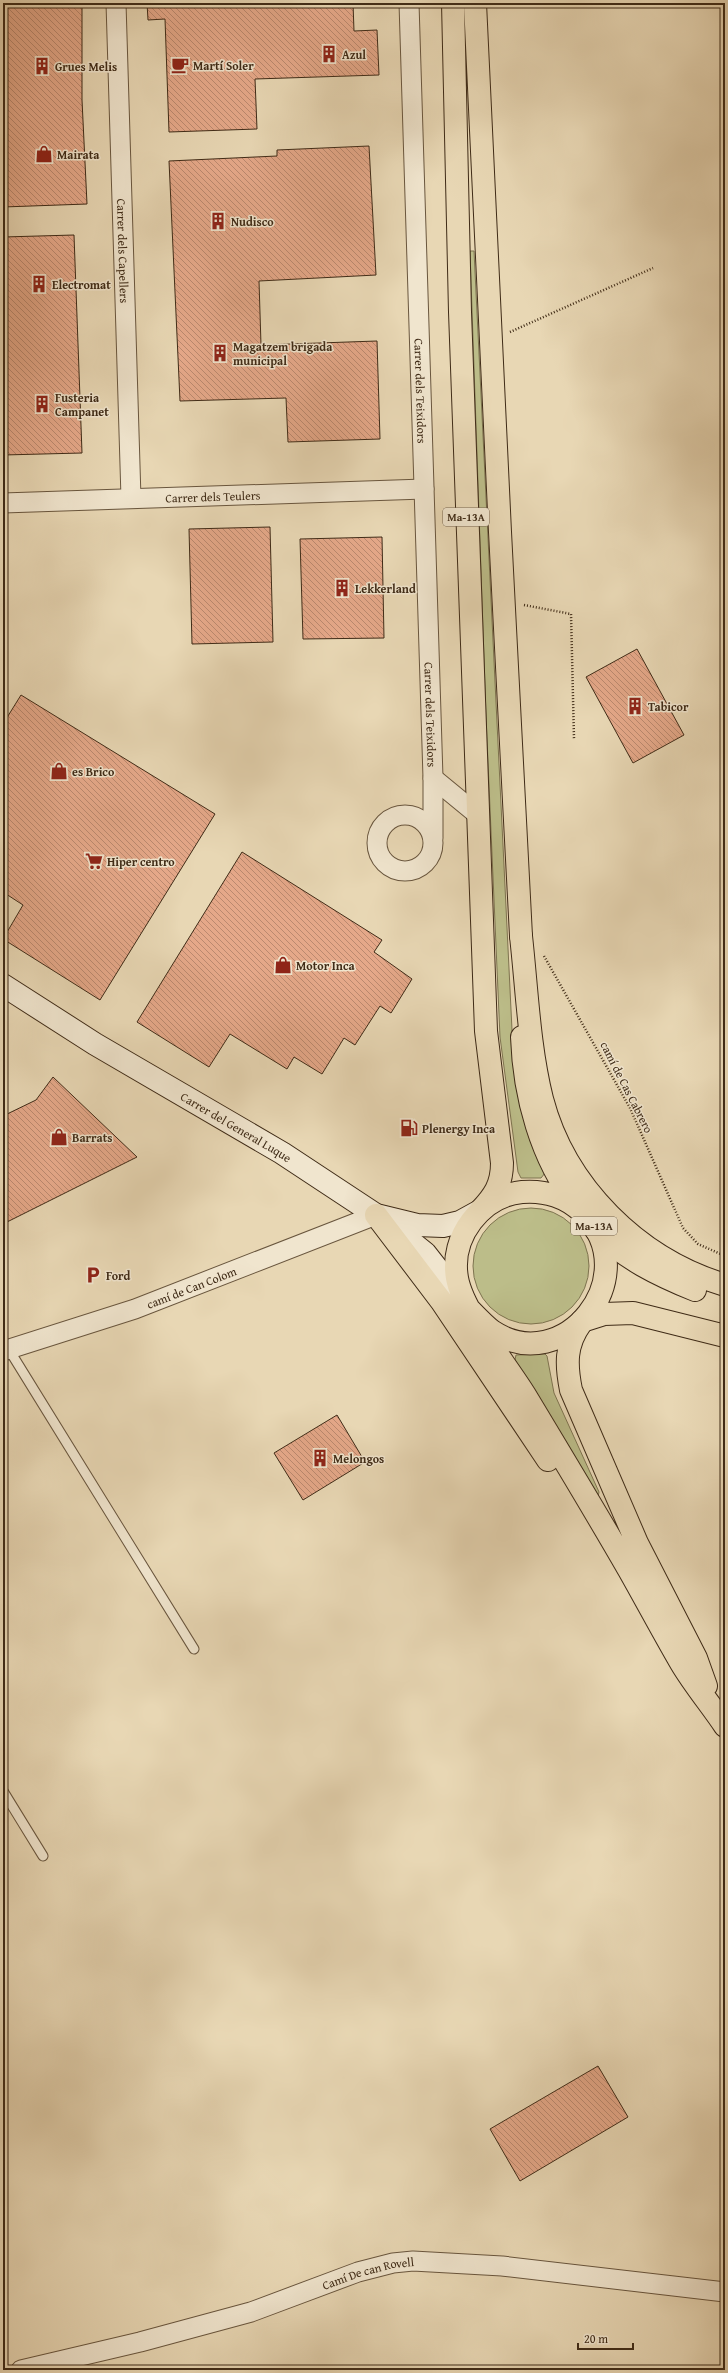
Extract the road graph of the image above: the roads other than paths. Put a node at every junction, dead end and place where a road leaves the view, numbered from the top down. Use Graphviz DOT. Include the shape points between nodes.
graph roads {
  1 [pos="116,3"];
  2 [pos="409,3"];
  3 [pos="453,3"];
  4 [pos="475,3"];
  5 [pos="424,489"];
  6 [pos="131,498"];
  7 [pos="3,504"];
  8 [pos="433,778"];
  9 [pos="399,815"];
  10 [pos="478,816"];
  11 [pos="433,838"];
  12 [pos="521,936"];
  13 [pos="3,985"];
  14 [pos="480,1211"];
  15 [pos="583,1212"];
  16 [pos="376,1215"];
  17 [pos="596,1230"];
  18 [pos="725,1285"];
  19 [pos="725,1298"];
  20 [pos="468,1307"];
  21 [pos="582,1321"];
  22 [pos="725,1336"];
  23 [pos="5,1350"];
  24 [pos="194,1649"];
  25 [pos="682,1665"];
  26 [pos="720,1719"];
  27 [pos="3,1791"];
  28 [pos="42,1856"];
  29 [pos="725,2292"];
  30 [pos="22,2370"];
  1 -- 6 [label="street, Carrer dels Capellers"];
  2 -- 5 [label="street, Carrer dels Teixidors"];
  3 -- 10 [label="main road, Ma-13A" via="460,320"];
  4 -- 12 [label="main road, Ma-13A"];
  5 -- 6 [label="street, Carrer dels Teulers"];
  5 -- 8 [label="street, Carrer dels Teixidors"];
  6 -- 7 [label="street, Carrer dels Teulers"];
  8 -- 9 [label="street" via="431,788 419,804"];
  8 -- 10 [label="street"];
  8 -- 11 [label="street, Carrer dels Teixidors"];
  9 -- 11 [label="street" via="408,815 424,822"];
  9 -- 11 [label="street" via="383,825 376,842 381,860 388,867 397,871 416,870 430,856"];
  10 -- 14 [label="main road, Ma-13A" via="486,1032 502,1163 502,1174 497,1190"];
  12 -- 15 [label="main road, Ma-13A" via="521,1020 527,1087 546,1149 561,1181"];
  12 -- 18 [label="main road" via="542,1099 557,1141 574,1171 596,1201 615,1221 650,1250 680,1268"];
  13 -- 16 [label="main road, Carrer del General Luque" via="95,1044 255,1136"];
  14 -- 15 [label="main road, Ma-13A" via="506,1195 537,1191 557,1196"];
  14 -- 16 [label="main road, Carrer del General Luque" via="460,1222 443,1226 417,1225"];
  14 -- 20 [label="main road, Ma-13A" via="462,1236 456,1256 456,1276"];
  15 -- 17 [label="main road, Ma-13A"];
  16 -- 20 [label="main road" via="425,1254"];
  16 -- 23 [label="street, camí de Can Colom" via="135,1309"];
  16 -- 25 [label="main road" via="437,1295 554,1470 655,1636"];
  17 -- 19 [label="main road" via="614,1247 660,1276"];
  17 -- 21 [label="main road, Ma-13A" via="606,1260 604,1283 596,1304"];
  20 -- 21 [label="main road, Ma-13A" via="492,1331 524,1342 556,1338"];
  20 -- 25 [label="main road, Ma-13A" via="574,1477"];
  21 -- 22 [label="main road" via="604,1314 633,1313"];
  21 -- 26 [label="main road, Ma-13A" via="568,1348 571,1390 637,1543 696,1658"];
  23 -- 24 [label="lane"];
  25 -- 26 [label="main road, Ma-13A"];
  27 -- 28 [label="lane"];
  29 -- 30 [label="street, Camí De can Rovell" via="502,2266 414,2261 393,2263 358,2272 251,2312"];
}
